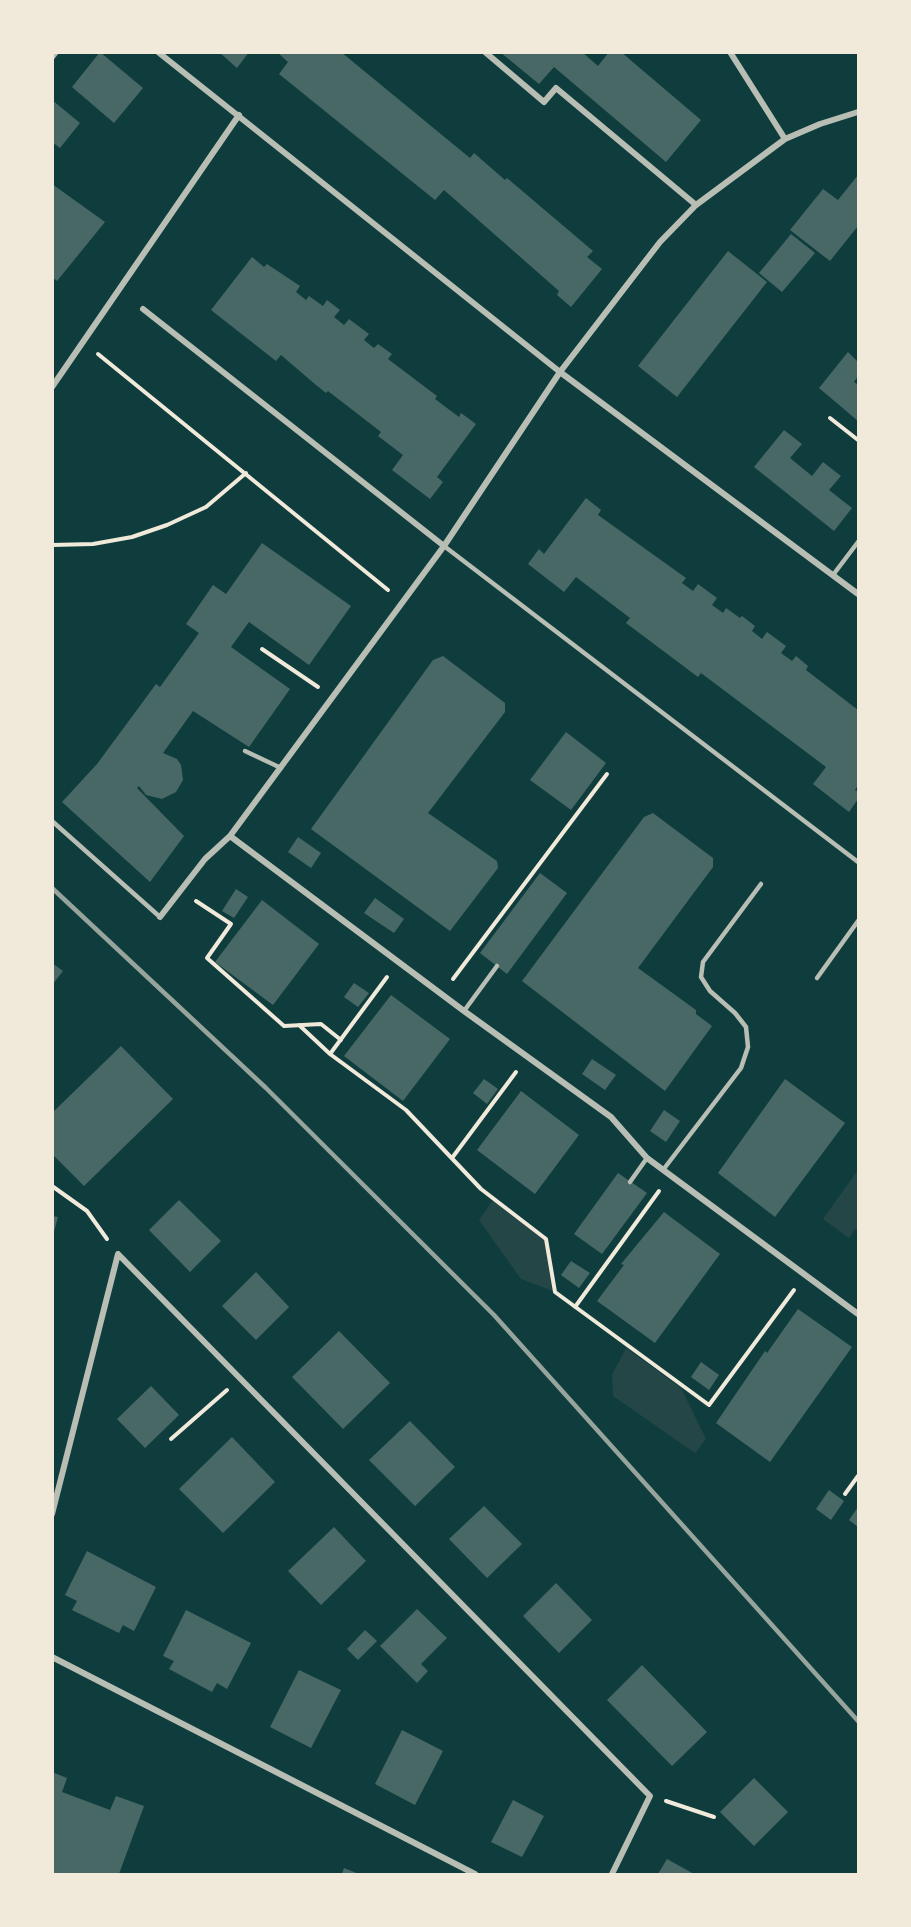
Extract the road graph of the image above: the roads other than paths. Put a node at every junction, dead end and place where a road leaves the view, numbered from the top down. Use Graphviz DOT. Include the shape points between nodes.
graph roads {
  1 [pos="56,52"];
  2 [pos="158,52"];
  3 [pos="485,52"];
  4 [pos="730,52"];
  5 [pos="52,57"];
  6 [pos="858,112"];
  7 [pos="239,115"];
  8 [pos="786,139"];
  9 [pos="696,205"];
  10 [pos="143,309"];
  11 [pos="560,372"];
  12 [pos="52,387"];
  13 [pos="858,542"];
  14 [pos="444,546"];
  15 [pos="833,575"];
  16 [pos="858,594"];
  17 [pos="245,751"];
  18 [pos="280,768"];
  19 [pos="52,821"];
  20 [pos="230,836"];
  21 [pos="858,862"];
  22 [pos="761,884"];
  23 [pos="160,917"];
  24 [pos="858,921"];
  25 [pos="497,966"];
  26 [pos="817,978"];
  27 [pos="464,1011"];
  28 [pos="647,1158"];
  29 [pos="663,1170"];
  30 [pos="630,1182"];
  31 [pos="858,1314"];
  32 [pos="52,1514"];
  33 [pos="52,1657"];
  34 [pos="475,1875"];
  35 [pos="612,1875"];
  1 -- 5 [label="street"];
  2 -- 7 [label="street"];
  3 -- 9 [label="street" via="544,102 556,88"];
  4 -- 8 [label="street"];
  6 -- 8 [label="street"];
  7 -- 11 [label="street"];
  7 -- 12 [label="street"];
  8 -- 9 [label="street"];
  9 -- 11 [label="street" via="630,277"];
  10 -- 14 [label="street"];
  11 -- 14 [label="street"];
  11 -- 15 [label="street"];
  13 -- 15 [label="lane"];
  14 -- 18 [label="street"];
  14 -- 21 [label="lane"];
  15 -- 16 [label="street"];
  17 -- 18 [label="lane"];
  18 -- 20 [label="street"];
  19 -- 23 [label="lane"];
  20 -- 23 [label="street" via="205,859"];
  20 -- 27 [label="street"];
  22 -- 29 [label="lane" via="703,962 701,977 746,1027 748,1047 741,1068"];
  24 -- 26 [label="lane"];
  25 -- 27 [label="lane"];
  27 -- 28 [label="street" via="611,1117"];
  28 -- 29 [label="street"];
  28 -- 30 [label="lane"];
  29 -- 31 [label="street"];
  32 -- 35 [label="street" via="118,1254 650,1796"];
  33 -- 34 [label="street"];
}
